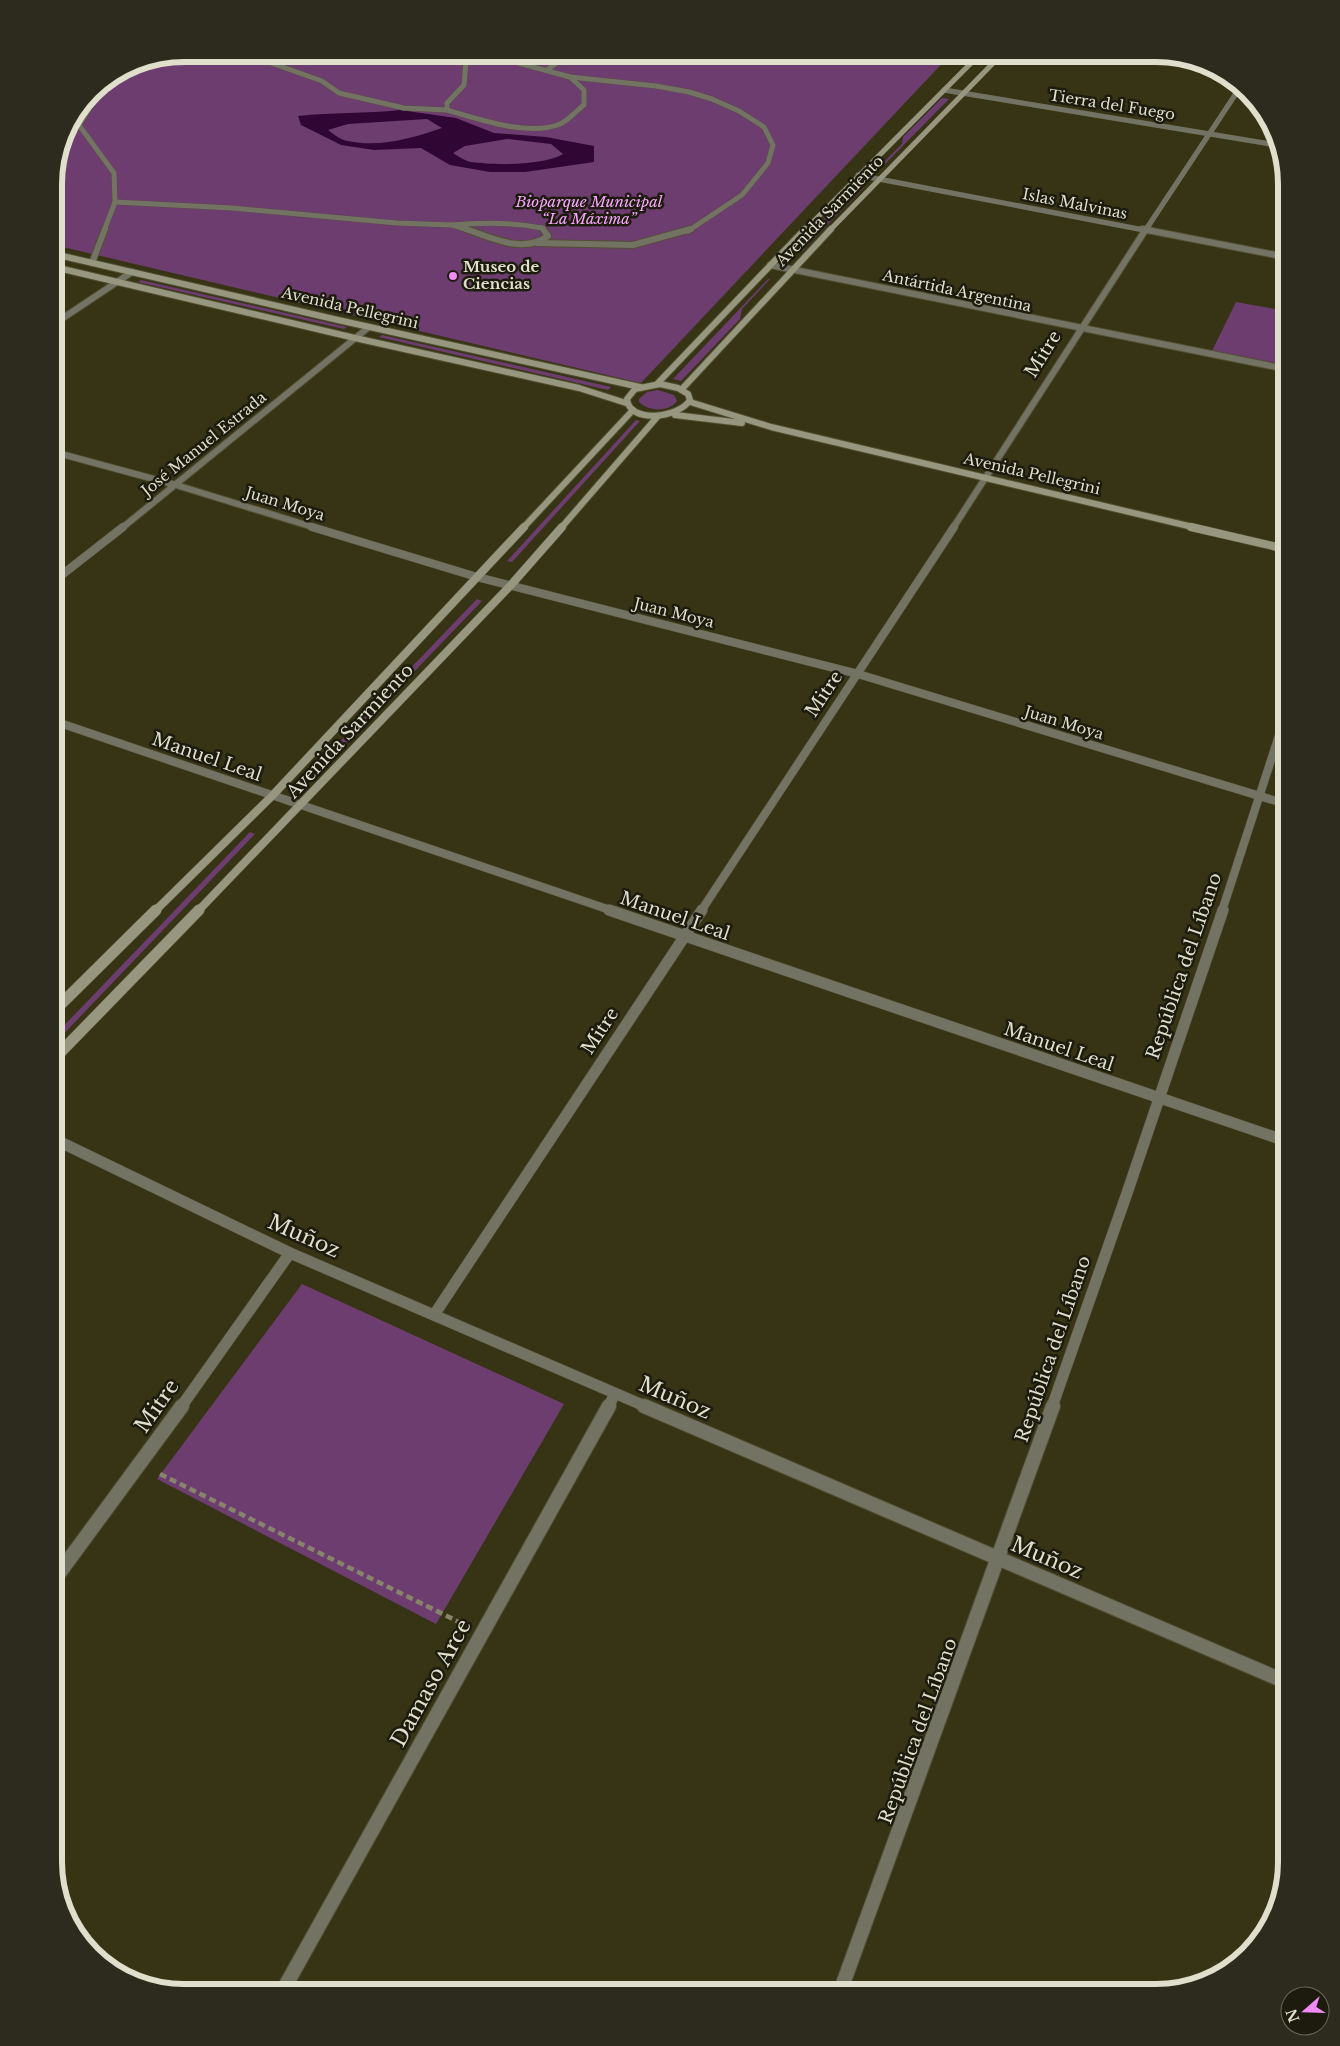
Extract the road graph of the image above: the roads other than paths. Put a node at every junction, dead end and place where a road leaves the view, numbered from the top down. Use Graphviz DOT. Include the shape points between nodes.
graph roads {
  1 [pos="269,62"];
  2 [pos="466,62"];
  3 [pos="513,62"];
  4 [pos="558,62"];
  5 [pos="971,63"];
  6 [pos="993,63"];
  7 [pos="548,70"];
  8 [pos="570,77"];
  9 [pos="944,90"];
  10 [pos="963,93"];
  11 [pos="1236,93"];
  12 [pos="90,108"];
  13 [pos="447,110"];
  14 [pos="79,125"];
  15 [pos="1208,133"];
  16 [pos="1270,144"];
  17 [pos="858,175"];
  18 [pos="880,179"];
  19 [pos="115,202"];
  20 [pos="452,225"];
  21 [pos="1147,230"];
  22 [pos="537,243"];
  23 [pos="1278,255"];
  24 [pos="63,256"];
  25 [pos="92,263"];
  26 [pos="770,265"];
  27 [pos="63,269"];
  28 [pos="792,269"];
  29 [pos="132,272"];
  30 [pos="120,282"];
  31 [pos="63,318"];
  32 [pos="369,327"];
  33 [pos="1080,329"];
  34 [pos="355,338"];
  35 [pos="1278,367"];
  36 [pos="657,384"];
  37 [pos="640,387"];
  38 [pos="682,389"];
  39 [pos="690,402"];
  40 [pos="626,403"];
  41 [pos="633,410"];
  42 [pos="672,415"];
  43 [pos="658,416"];
  44 [pos="771,427"];
  45 [pos="63,454"];
  46 [pos="986,478"];
  47 [pos="176,485"];
  48 [pos="1278,547"];
  49 [pos="63,574"];
  50 [pos="477,577"];
  51 [pos="510,585"];
  52 [pos="858,674"];
  53 [pos="63,724"];
  54 [pos="1278,740"];
  55 [pos="272,796"];
  56 [pos="1260,797"];
  57 [pos="1278,802"];
  58 [pos="301,806"];
  59 [pos="684,936"];
  60 [pos="63,1003"];
  61 [pos="62,1050"];
  62 [pos="1159,1098"];
  63 [pos="1278,1138"];
  64 [pos="62,1143"];
  65 [pos="290,1253"];
  66 [pos="434,1315"];
  67 [pos="615,1394"];
  68 [pos="1000,1559"];
  69 [pos="62,1569"];
  70 [pos="1278,1679"];
  71 [pos="287,1983"];
  72 [pos="843,1984"];
  1 -- 13 [label="street" via="322,81 339,93 404,108"];
  2 -- 13 [label="street" via="464,85 447,102"];
  3 -- 7 [label="street"];
  4 -- 7 [label="street"];
  5 -- 9 [label="main road, Avenida Sarmiento"];
  6 -- 10 [label="main road, Avenida Sarmiento"];
  7 -- 8 [label="street"];
  8 -- 13 [label="street" via="584,90 584,104 560,124 537,128 488,123"];
  8 -- 22 [label="street" via="664,88 712,99 764,127 773,145 768,164 742,194 690,230 633,244"];
  9 -- 10 [label="street, Tierra del Fuego"];
  9 -- 17 [label="main road, Avenida Sarmiento"];
  10 -- 15 [label="street, Tierra del Fuego"];
  10 -- 18 [label="main road, Avenida Sarmiento"];
  11 -- 15 [label="street, Mitre"];
  12 -- 14 [label="street"];
  14 -- 19 [label="street" via="114,173"];
  15 -- 16 [label="street, Tierra del Fuego"];
  15 -- 21 [label="street, Mitre"];
  17 -- 18 [label="street, Islas Malvinas"];
  17 -- 26 [label="main road, Avenida Sarmiento"];
  18 -- 21 [label="street, Islas Malvinas"];
  18 -- 28 [label="main road, Avenida Sarmiento"];
  19 -- 20 [label="street"];
  19 -- 25 [label="street"];
  20 -- 22 [label="street" via="492,239"];
  20 -- 22 [label="street" via="489,222 542,228 548,236"];
  21 -- 23 [label="street, Islas Malvinas"];
  21 -- 33 [label="street, Mitre"];
  24 -- 25 [label="main road, Avenida Pellegrini"];
  25 -- 29 [label="main road, Avenida Pellegrini"];
  26 -- 28 [label="street, Antártida Argentina"];
  26 -- 36 [label="main road, Avenida Sarmiento"];
  27 -- 30 [label="main road, Avenida Pellegrini"];
  28 -- 33 [label="street, Antártida Argentina"];
  28 -- 38 [label="main road, Avenida Sarmiento"];
  29 -- 30 [label="street"];
  29 -- 32 [label="main road, Avenida Pellegrini"];
  30 -- 31 [label="street"];
  30 -- 34 [label="main road, Avenida Pellegrini"];
  32 -- 34 [label="street, José Manuel Estrada"];
  32 -- 37 [label="main road, Avenida Pellegrini"];
  33 -- 35 [label="street, Antártida Argentina"];
  33 -- 46 [label="street, Mitre"];
  34 -- 40 [label="main road, Avenida Pellegrini" via="579,388"];
  34 -- 47 [label="street, José Manuel Estrada"];
  36 -- 37 [label="main road"];
  36 -- 38 [label="main road"];
  37 -- 40 [label="main road" via="627,395"];
  38 -- 39 [label="main road" via="690,397"];
  39 -- 42 [label="main road"];
  39 -- 44 [label="main road, Avenida Pellegrini"];
  40 -- 41 [label="main road"];
  41 -- 43 [label="main road, Avenida Pellegrini"];
  41 -- 50 [label="main road, Avenida Sarmiento"];
  42 -- 43 [label="main road, Avenida Pellegrini"];
  42 -- 44 [label="main road, Avenida Pellegrini"];
  43 -- 51 [label="main road, Avenida Sarmiento"];
  44 -- 46 [label="main road, Avenida Pellegrini"];
  45 -- 47 [label="street, Juan Moya"];
  46 -- 48 [label="main road, Avenida Pellegrini"];
  46 -- 52 [label="street, Mitre"];
  47 -- 49 [label="street, José Manuel Estrada"];
  47 -- 50 [label="street, Juan Moya"];
  50 -- 51 [label="street, Juan Moya"];
  50 -- 55 [label="main road, Avenida Sarmiento"];
  51 -- 52 [label="street, Juan Moya"];
  51 -- 58 [label="main road, Avenida Sarmiento"];
  52 -- 56 [label="street, Juan Moya"];
  52 -- 59 [label="street, Mitre"];
  53 -- 55 [label="street, Manuel Leal"];
  54 -- 56 [label="street, República del Líbano"];
  55 -- 58 [label="street, Manuel Leal"];
  55 -- 60 [label="main road, Avenida Sarmiento"];
  56 -- 57 [label="street, Juan Moya"];
  56 -- 62 [label="street, República del Líbano"];
  58 -- 59 [label="street, Manuel Leal"];
  58 -- 61 [label="main road, Avenida Sarmiento"];
  59 -- 62 [label="street, Manuel Leal"];
  59 -- 66 [label="street, Mitre"];
  62 -- 63 [label="street, Manuel Leal"];
  62 -- 68 [label="street, República del Líbano"];
  64 -- 65 [label="street, Muñoz"];
  65 -- 66 [label="street, Muñoz"];
  65 -- 69 [label="street, Mitre"];
  66 -- 67 [label="street, Muñoz"];
  67 -- 68 [label="street, Muñoz"];
  67 -- 71 [label="street, Damaso Arce"];
  68 -- 70 [label="street, Muñoz"];
  68 -- 72 [label="street, República del Líbano"];
}
